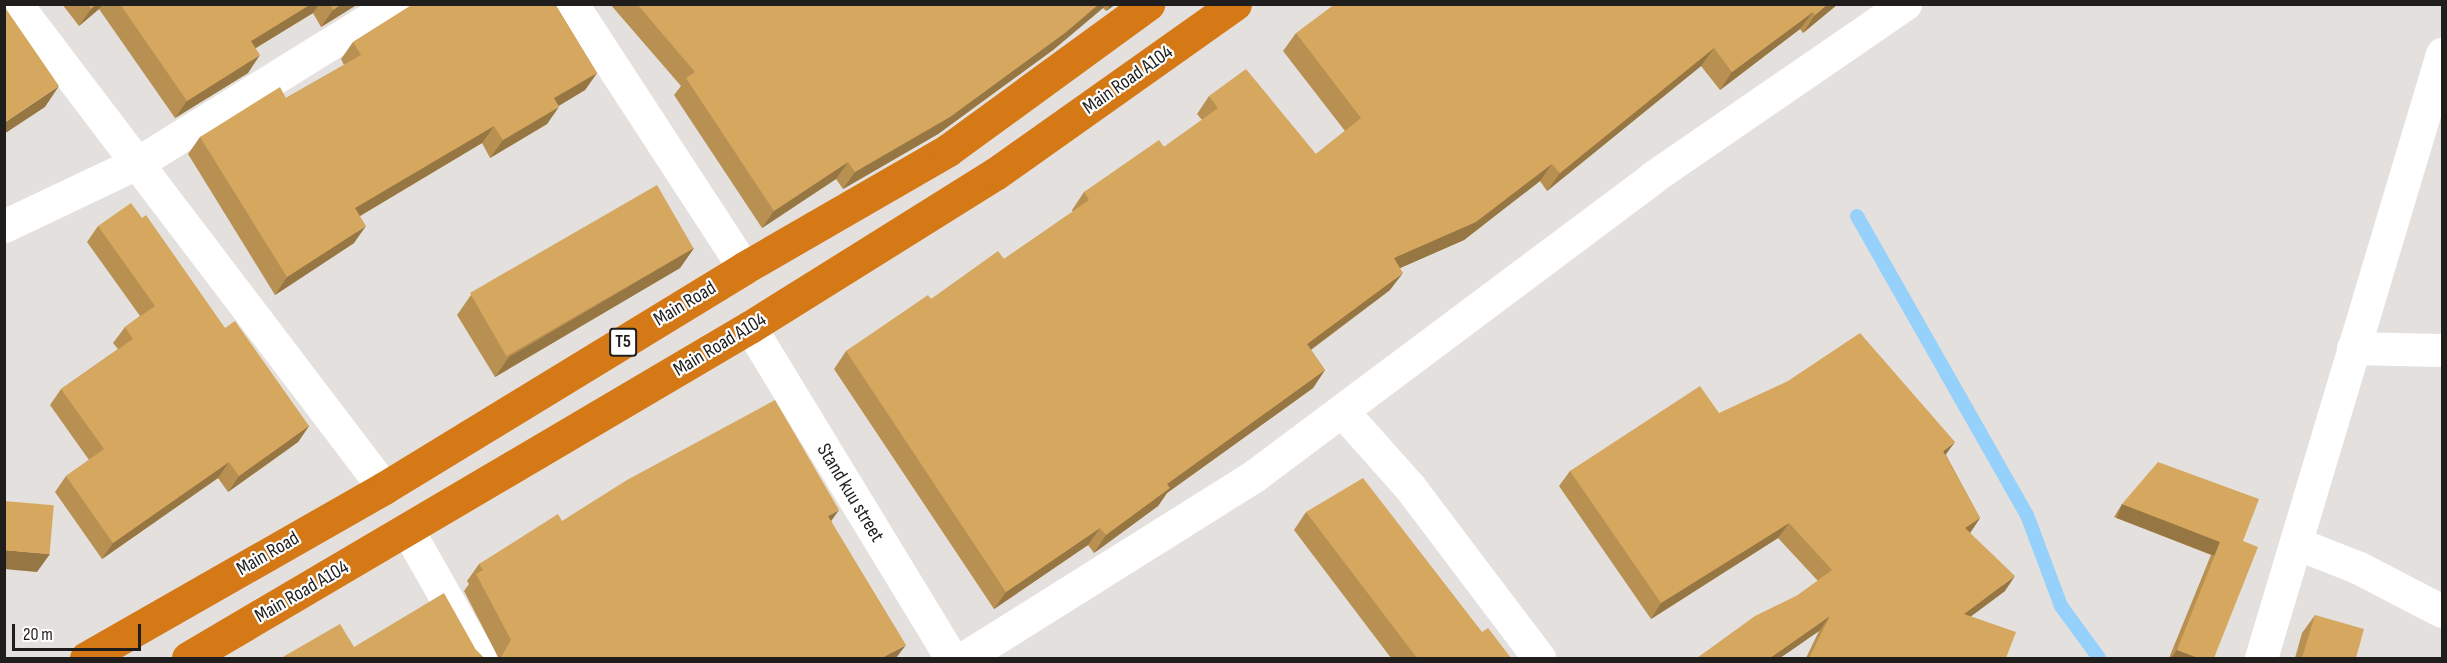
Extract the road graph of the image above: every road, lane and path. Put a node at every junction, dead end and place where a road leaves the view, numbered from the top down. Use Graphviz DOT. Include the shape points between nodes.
graph roads {
  1 [pos="16,4"];
  2 [pos="394,4"];
  3 [pos="572,4"];
  4 [pos="1148,4"];
  5 [pos="1235,4"];
  6 [pos="1905,4"];
  7 [pos="2442,54"];
  8 [pos="139,162"];
  9 [pos="4,226"];
  10 [pos="744,268"];
  11 [pos="750,327"];
  12 [pos="2353,348"];
  13 [pos="2442,350"];
  14 [pos="1343,412"];
  15 [pos="384,488"];
  16 [pos="408,531"];
  17 [pos="2296,543"];
  18 [pos="2442,611"];
  19 [pos="86,658"];
  20 [pos="188,658"];
  21 [pos="480,658"];
  22 [pos="951,658"];
  23 [pos="964,658"];
  24 [pos="1539,658"];
  25 [pos="2261,658"];
  1 -- 8 [label="street"];
  2 -- 8 [label="street"];
  3 -- 10 [label="street"];
  4 -- 10 [label="highway, Main Road / T5" via="948,150"];
  5 -- 11 [label="highway, Main Road A104" via="995,174"];
  6 -- 14 [label="street" via="1653,177"];
  7 -- 12 [label="street"];
  8 -- 9 [label="street"];
  8 -- 15 [label="street"];
  10 -- 15 [label="highway, Main Road / T5"];
  11 -- 16 [label="highway, Main Road A104"];
  11 -- 22 [label="street, Stand kuu street"];
  12 -- 13 [label="street"];
  12 -- 17 [label="street"];
  14 -- 23 [label="street" via="1254,476"];
  14 -- 24 [label="street" via="1409,486"];
  15 -- 19 [label="highway, Main Road / T5"];
  16 -- 20 [label="highway, Main Road A104"];
  16 -- 21 [label="street"];
  17 -- 18 [label="street" via="2359,568"];
  17 -- 25 [label="street"];
}
